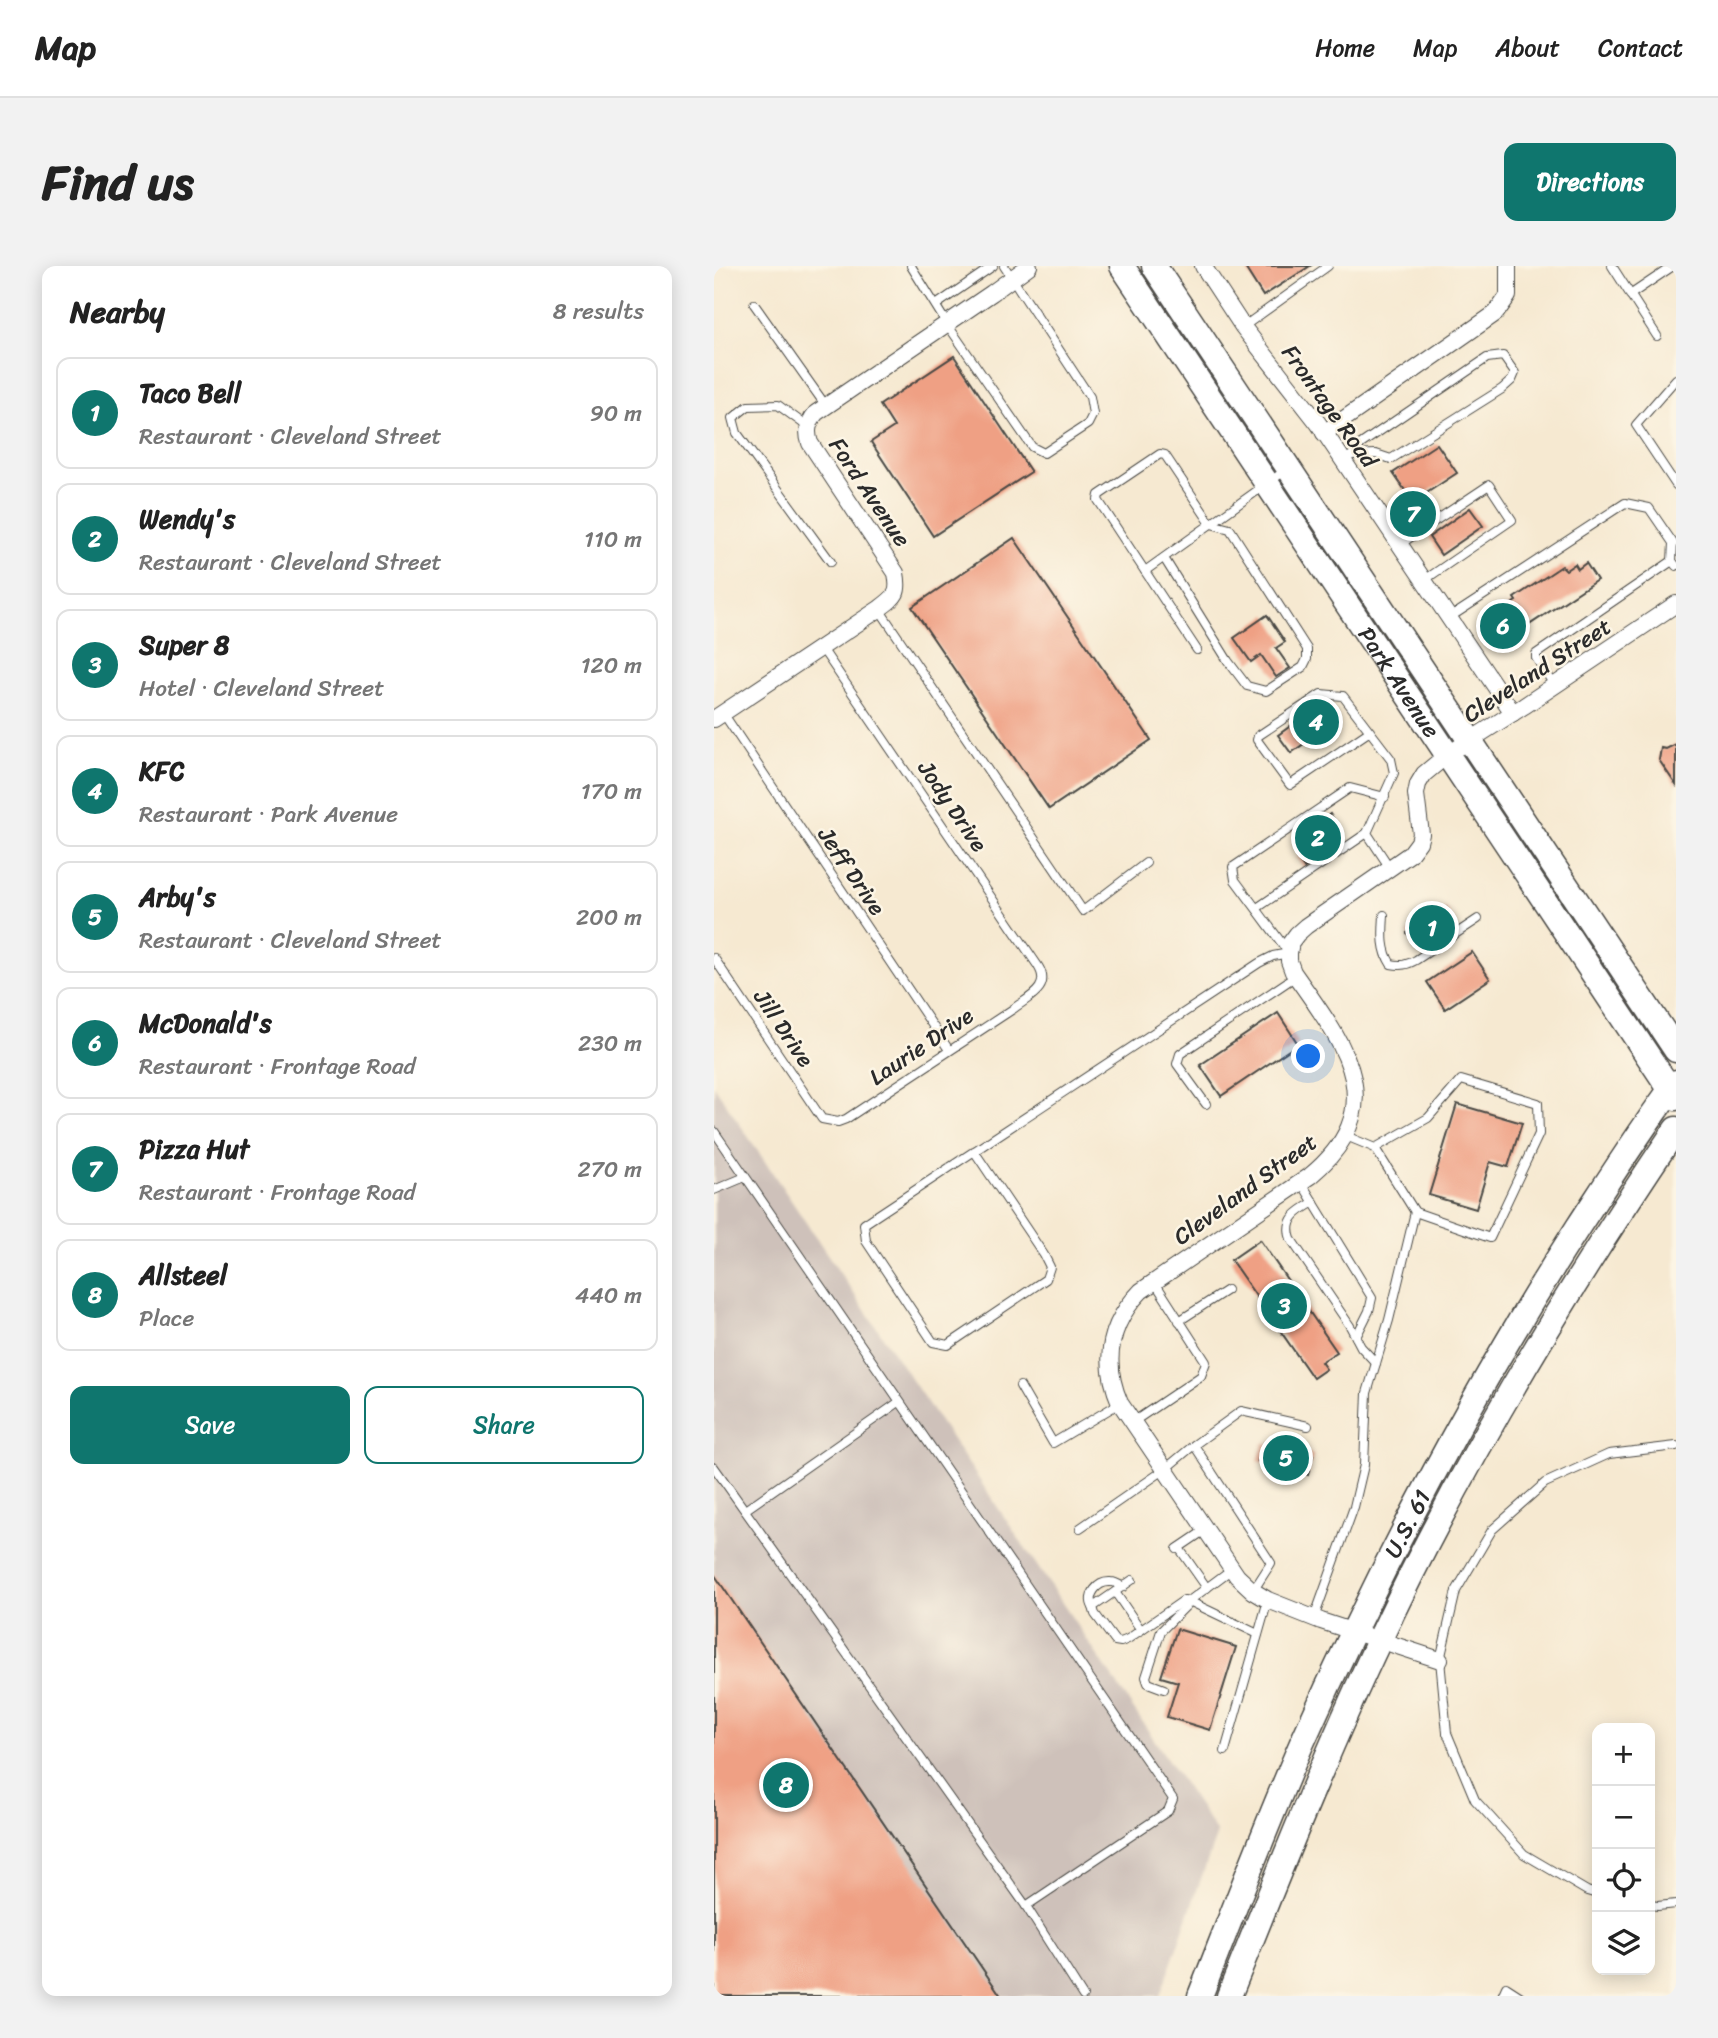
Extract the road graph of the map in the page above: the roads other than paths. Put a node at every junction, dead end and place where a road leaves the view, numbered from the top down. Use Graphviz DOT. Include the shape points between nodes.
graph roads {
  1 [pos="911,266"];
  2 [pos="993,266"];
  3 [pos="1029,266"];
  4 [pos="1122,266"];
  5 [pos="1154,266"];
  6 [pos="1203,266"];
  7 [pos="1328,266"];
  8 [pos="1508,266"];
  9 [pos="1612,266"];
  10 [pos="1673,266"];
  11 [pos="1008,272"];
  12 [pos="1630,295"];
  13 [pos="754,304"];
  14 [pos="936,305"];
  15 [pos="947,324"];
  16 [pos="1243,327"];
  17 [pos="1657,336"];
  18 [pos="1676,379"];
  19 [pos="825,406"];
  20 [pos="808,427"];
  21 [pos="1324,433"];
  22 [pos="1347,458"];
  23 [pos="1289,468"];
  24 [pos="1267,483"];
  25 [pos="1676,485"];
  26 [pos="1211,524"];
  27 [pos="1399,545"];
  28 [pos="1164,558"];
  29 [pos="831,562"];
  30 [pos="1674,564"];
  31 [pos="1145,571"];
  32 [pos="1423,581"];
  33 [pos="1676,604"];
  34 [pos="879,609"];
  35 [pos="1449,618"];
  36 [pos="821,647"];
  37 [pos="1197,650"];
  38 [pos="1555,686"];
  39 [pos="1513,713"];
  40 [pos="719,716"];
  41 [pos="1370,731"];
  42 [pos="1471,741"];
  43 [pos="1447,755"];
  44 [pos="1385,797"];
  45 [pos="1367,833"];
  46 [pos="1146,863"];
  47 [pos="1390,868"];
  48 [pos="1256,908"];
  49 [pos="1384,915"];
  50 [pos="1478,919"];
  51 [pos="1289,953"];
  52 [pos="714,958"];
  53 [pos="1296,976"];
  54 [pos="1039,990"];
  55 [pos="949,1050"];
  56 [pos="1676,1050"];
  57 [pos="1674,1090"];
  58 [pos="1206,1104"];
  59 [pos="822,1119"];
  60 [pos="1676,1129"];
  61 [pos="714,1131"];
  62 [pos="1346,1136"];
  63 [pos="1375,1149"];
  64 [pos="974,1151"];
  65 [pos="745,1177"];
  66 [pos="1301,1182"];
  67 [pos="714,1190"];
  68 [pos="1314,1202"];
  69 [pos="1415,1212"];
  70 [pos="1154,1282"];
  71 [pos="1227,1290"];
  72 [pos="1179,1321"];
  73 [pos="1356,1337"];
  74 [pos="1376,1363"];
  75 [pos="1020,1386"];
  76 [pos="899,1402"];
  77 [pos="1120,1403"];
  78 [pos="1132,1423"];
  79 [pos="1308,1426"];
  80 [pos="1194,1446"];
  81 [pos="1676,1446"];
  82 [pos="714,1467"];
  83 [pos="1164,1470"];
  84 [pos="745,1510"];
  85 [pos="1080,1528"];
  86 [pos="1205,1530"];
  87 [pos="1232,1569"];
  88 [pos="1132,1580"];
  89 [pos="1123,1587"];
  90 [pos="1207,1588"];
  91 [pos="1253,1591"];
  92 [pos="1115,1592"];
  93 [pos="1268,1600"];
  94 [pos="1189,1601"];
  95 [pos="1093,1607"];
  96 [pos="1314,1618"];
  97 [pos="1141,1630"];
  98 [pos="1352,1632"];
  99 [pos="1258,1634"];
  100 [pos="1379,1641"];
  101 [pos="1440,1660"];
  102 [pos="1164,1689"];
  103 [pos="1225,1751"];
  104 [pos="1592,1892"];
  105 [pos="1676,1905"];
  106 [pos="1026,1906"];
  107 [pos="1655,1906"];
  108 [pos="1083,1996"];
  109 [pos="1200,1996"];
  110 [pos="1229,1996"];
  111 [pos="1502,1996"];
  112 [pos="1520,1996"];
  1 -- 14 [label="lane"];
  2 -- 14 [label="lane"];
  3 -- 11 [label="street, Ford Avenue"];
  4 -- 24 [label="main road, Park Avenue"];
  5 -- 23 [label="main road, Park Avenue"];
  6 -- 16 [label="street, Frontage Road"];
  7 -- 16 [label="lane"];
  8 -- 21 [label="street" via="1508,296 1496,313"];
  9 -- 12 [label="lane"];
  10 -- 12 [label="lane"];
  11 -- 15 [label="street, Ford Avenue"];
  11 -- 15 [label="lane" via="1090,397 1093,414 1088,424 1044,453 1032,447"];
  12 -- 17 [label="lane"];
  13 -- 19 [label="lane"];
  14 -- 15 [label="lane"];
  15 -- 19 [label="street, Ford Avenue"];
  16 -- 21 [label="street, Frontage Road"];
  18 -- 25 [label="lane" via="1636,425"];
  19 -- 20 [label="street, Ford Avenue"];
  20 -- 29 [label="lane" via="778,405 748,406 733,418 737,433"];
  20 -- 34 [label="street, Ford Avenue" via="810,443 896,572 895,596"];
  21 -- 22 [label="street, Frontage Road"];
  22 -- 22 [label="lane" via="1486,358 1503,356 1515,373 1503,389 1391,459 1376,454"];
  22 -- 27 [label="street, Frontage Road"];
  23 -- 24 [label="lane"];
  23 -- 42 [label="main road, Park Avenue"];
  24 -- 26 [label="lane"];
  24 -- 43 [label="main road, Park Avenue"];
  26 -- 28 [label="lane"];
  26 -- 28 [label="lane" via="1230,529 1307,649 1303,667 1266,691 1247,685"];
  26 -- 31 [label="lane" via="1163,454 1099,495"];
  27 -- 32 [label="street, Frontage Road"];
  27 -- 32 [label="lane" via="1489,485 1512,520"];
  28 -- 31 [label="lane"];
  30 -- 35 [label="lane" via="1673,543 1649,508 1625,503"];
  30 -- 38 [label="lane" via="1536,654"];
  31 -- 37 [label="lane"];
  32 -- 35 [label="street, Frontage Road"];
  33 -- 38 [label="street, Cleveland Street"];
  34 -- 36 [label="street, Ford Avenue"];
  34 -- 46 [label="lane" via="1083,911"];
  35 -- 39 [label="street, Frontage Road"];
  36 -- 40 [label="street, Ford Avenue"];
  36 -- 54 [label="lane, Jody Drive" via="1038,966 1044,977"];
  38 -- 39 [label="street, Cleveland Street"];
  39 -- 42 [label="street, Cleveland Street"];
  40 -- 55 [label="lane, Jeff Drive"];
  41 -- 41 [label="lane" via="1343,696 1321,694 1257,740 1290,785"];
  41 -- 44 [label="lane" via="1391,760 1394,773"];
  42 -- 43 [label="street, Cleveland Street"];
  42 -- 56 [label="main road, Park Avenue"];
  43 -- 47 [label="street, Cleveland Street" via="1418,784 1419,842"];
  43 -- 57 [label="main road, Park Avenue"];
  44 -- 45 [label="lane"];
  44 -- 48 [label="lane" via="1350,788 1233,867 1235,880"];
  45 -- 47 [label="lane"];
  45 -- 48 [label="lane"];
  47 -- 51 [label="street, Cleveland Street" via="1306,926 1291,942"];
  48 -- 51 [label="lane"];
  49 -- 50 [label="lane" via="1387,959 1400,965 1416,960"];
  51 -- 53 [label="street, Cleveland Street"];
  51 -- 64 [label="lane" via="1259,963"];
  52 -- 59 [label="lane, Jill Drive"];
  53 -- 58 [label="lane" via="1180,1054 1177,1064"];
  53 -- 62 [label="street, Cleveland Street" via="1352,1069 1356,1092"];
  54 -- 55 [label="lane, Laurie Drive"];
  55 -- 59 [label="lane, Laurie Drive" via="846,1119"];
  57 -- 98 [label="main road, U.S. 61" via="1613,1172 1512,1334 1428,1482"];
  60 -- 100 [label="main road, U.S. 61" via="1538,1344 1453,1494"];
  61 -- 65 [label="lane"];
  62 -- 63 [label="lane"];
  62 -- 66 [label="street, Cleveland Street" via="1328,1161"];
  63 -- 69 [label="lane"];
  63 -- 69 [label="lane" via="1428,1118 1461,1080 1538,1103 1539,1133 1490,1238"];
  64 -- 64 [label="lane" via="1050,1266 1046,1279 948,1345 933,1342 866,1241 864,1224"];
  65 -- 67 [label="lane"];
  65 -- 76 [label="lane"];
  66 -- 68 [label="lane"];
  66 -- 70 [label="street, Cleveland Street"];
  68 -- 73 [label="lane" via="1372,1298"];
  68 -- 73 [label="lane" via="1294,1214 1288,1231"];
  69 -- 74 [label="lane"];
  70 -- 72 [label="lane"];
  70 -- 77 [label="street, Cleveland Street" via="1129,1303 1112,1339 1110,1371"];
  71 -- 72 [label="lane"];
  72 -- 78 [label="lane" via="1206,1362 1201,1376"];
  73 -- 74 [label="lane"];
  74 -- 96 [label="lane" via="1367,1393 1364,1465 1354,1507"];
  75 -- 77 [label="lane" via="1053,1443"];
  76 -- 84 [label="lane"];
  76 -- 106 [label="lane" via="1173,1800 1168,1811"];
  77 -- 78 [label="street, Cleveland Street"];
  78 -- 83 [label="street, Cleveland Street"];
  79 -- 80 [label="lane" via="1241,1411"];
  80 -- 83 [label="lane"];
  80 -- 91 [label="lane" via="1271,1563"];
  81 -- 101 [label="lane" via="1609,1454 1545,1483 1492,1530 1456,1591"];
  82 -- 84 [label="lane"];
  83 -- 85 [label="lane"];
  83 -- 86 [label="street, Cleveland Street"];
  84 -- 106 [label="lane"];
  86 -- 87 [label="street, Cleveland Street"];
  86 -- 90 [label="lane" via="1178,1548"];
  87 -- 90 [label="lane"];
  87 -- 91 [label="street, Cleveland Street"];
  88 -- 89 [label="lane"];
  89 -- 92 [label="lane"];
  89 -- 95 [label="lane" via="1113,1582 1096,1588 1090,1595"];
  90 -- 94 [label="lane"];
  91 -- 93 [label="street, Cleveland Street"];
  92 -- 95 [label="lane"];
  92 -- 97 [label="lane"];
  93 -- 96 [label="street, Cleveland Street"];
  93 -- 99 [label="lane"];
  94 -- 97 [label="lane"];
  94 -- 99 [label="lane"];
  94 -- 102 [label="lane" via="1161,1631 1146,1677"];
  95 -- 97 [label="lane" via="1115,1641"];
  96 -- 98 [label="street, Cleveland Street"];
  98 -- 100 [label="street, Cleveland Street"];
  98 -- 109 [label="main road, U.S. 61"];
  99 -- 103 [label="lane"];
  100 -- 101 [label="street, Cleveland Street"];
  100 -- 110 [label="main road, U.S. 61"];
  101 -- 104 [label="lane" via="1447,1733 1475,1800 1524,1854"];
  105 -- 107 [label="lane"];
  106 -- 108 [label="lane"];
  111 -- 112 [label="lane" via="1506,1987"];
}
